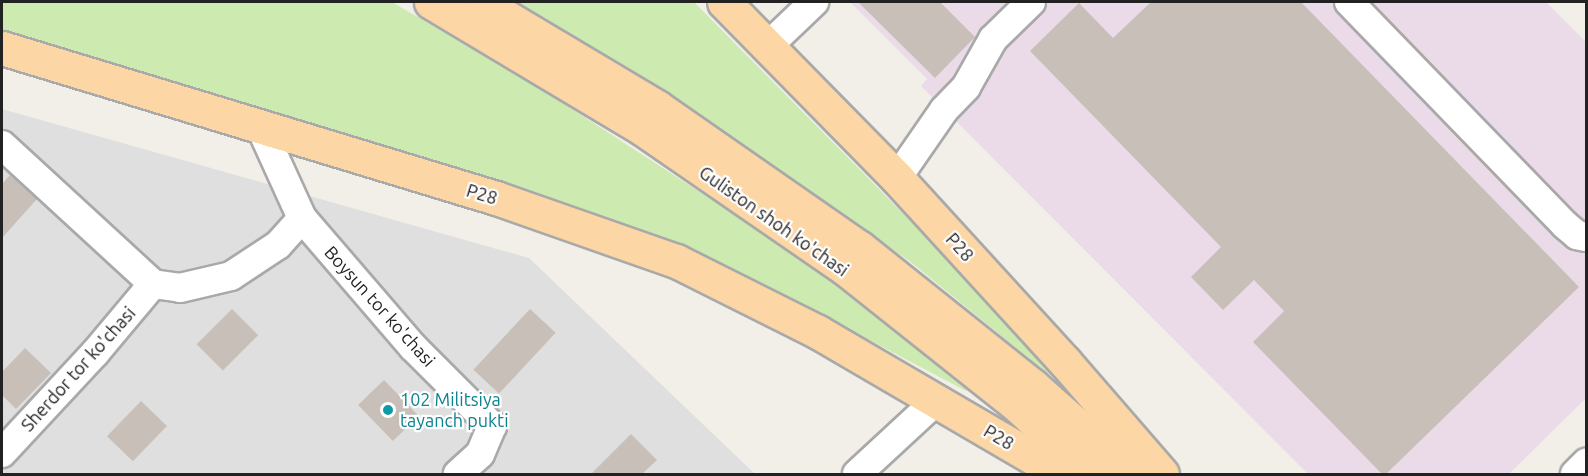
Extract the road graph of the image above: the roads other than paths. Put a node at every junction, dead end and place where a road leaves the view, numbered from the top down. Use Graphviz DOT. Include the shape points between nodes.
graph roads {
  1 [pos="431,2"];
  2 [pos="481,2"];
  3 [pos="724,2"];
  4 [pos="814,2"];
  5 [pos="1031,2"];
  6 [pos="1349,2"];
  7 [pos="768,46"];
  8 [pos="2,48"];
  9 [pos="261,128"];
  10 [pos="2,145"];
  11 [pos="897,178"];
  12 [pos="302,218"];
  13 [pos="1587,237"];
  14 [pos="153,284"];
  15 [pos="937,400"];
  16 [pos="2,453"];
  17 [pos="1587,463"];
  18 [pos="458,474"];
  19 [pos="857,474"];
  20 [pos="1061,474"];
  21 [pos="1092,474"];
  22 [pos="1132,474"];
  23 [pos="1162,474"];
  24 [pos="1575,474"];
  1 -- 21 [label="main road, Guliston shoh ko'chasi" via="643,129 846,269 1018,406"];
  2 -- 22 [label="main road, Guliston shoh ko'chasi" via="657,107 860,248 1033,386"];
  3 -- 7 [label="main road, Р28"];
  4 -- 7 [label="street"];
  5 -- 11 [label="street" via="993,39 966,87 944,110"];
  6 -- 13 [label="street" via="1565,225 1577,235"];
  7 -- 11 [label="main road, Р28"];
  8 -- 9 [label="main road, Р28"];
  9 -- 12 [label="street"];
  9 -- 15 [label="main road, Р28" via="496,198 676,261 818,332"];
  10 -- 14 [label="street"];
  11 -- 23 [label="main road, Р28"];
  12 -- 14 [label="street" via="278,245 231,276 180,288"];
  12 -- 18 [label="street, Boysun tor ko'chasi" via="413,346 492,426 480,454"];
  14 -- 16 [label="street, Sherdor tor ko'chasi"];
  15 -- 19 [label="street"];
  15 -- 20 [label="main road, P28"];
  17 -- 24 [label="street"];
}
